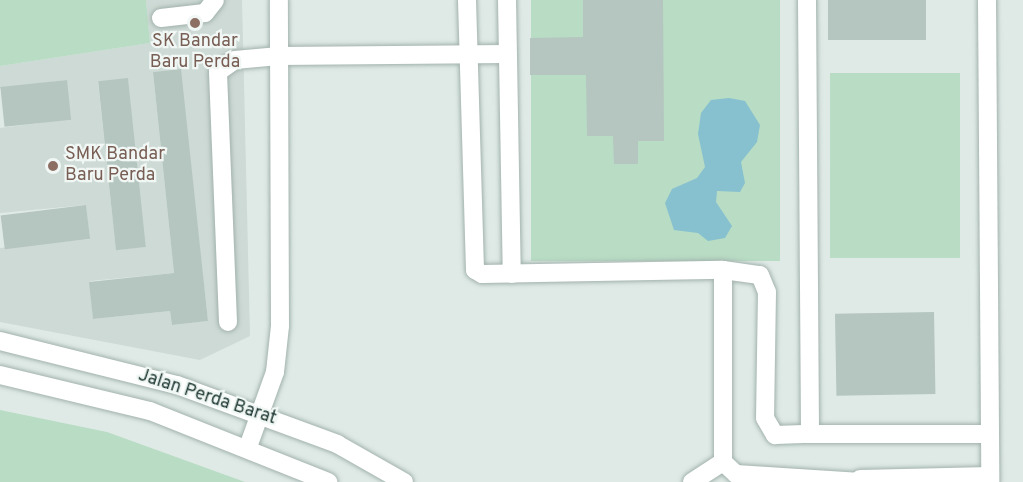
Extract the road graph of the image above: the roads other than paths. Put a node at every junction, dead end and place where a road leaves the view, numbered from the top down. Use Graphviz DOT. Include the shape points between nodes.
graph roads {
  1 [pos="215,0"];
  2 [pos="279,0"];
  3 [pos="467,0"];
  4 [pos="507,0"];
  5 [pos="807,0"];
  6 [pos="987,0"];
  7 [pos="161,18"];
  8 [pos="467,54"];
  9 [pos="507,54"];
  10 [pos="279,56"];
  11 [pos="723,270"];
  12 [pos="512,274"];
  13 [pos="228,322"];
  14 [pos="0,341"];
  15 [pos="0,375"];
  16 [pos="261,415"];
  17 [pos="810,434"];
  18 [pos="990,434"];
  19 [pos="248,447"];
  20 [pos="723,462"];
  21 [pos="954,479"];
  22 [pos="990,479"];
  23 [pos="860,480"];
  24 [pos="906,480"];
  25 [pos="328,482"];
  26 [pos="404,482"];
  27 [pos="692,482"];
  1 -- 7 [label="street" via="205,13"];
  2 -- 10 [label="street"];
  3 -- 8 [label="street"];
  4 -- 9 [label="street"];
  5 -- 17 [label="street"];
  6 -- 18 [label="street"];
  8 -- 9 [label="street"];
  8 -- 10 [label="street"];
  8 -- 12 [label="street" via="471,257 482,274"];
  9 -- 12 [label="street"];
  10 -- 13 [label="street" via="235,60 215,77"];
  10 -- 16 [label="street" via="280,326 275,372"];
  11 -- 12 [label="street"];
  11 -- 17 [label="street" via="749,271 766,282 768,428 775,435"];
  11 -- 20 [label="street"];
  14 -- 16 [label="street, Jalan Perda Barat" via="177,385"];
  15 -- 19 [label="street, Jalan Perda Barat" via="150,411"];
  16 -- 19 [label="street"];
  16 -- 26 [label="street, Jalan Perda Barat" via="337,444"];
  17 -- 18 [label="street"];
  18 -- 22 [label="street"];
  19 -- 25 [label="street, Jalan Perda Barat"];
  20 -- 23 [label="street" via="736,474"];
  20 -- 27 [label="street"];
  21 -- 22 [label="street"];
  21 -- 24 [label="street"];
  23 -- 24 [label="street"];
}
